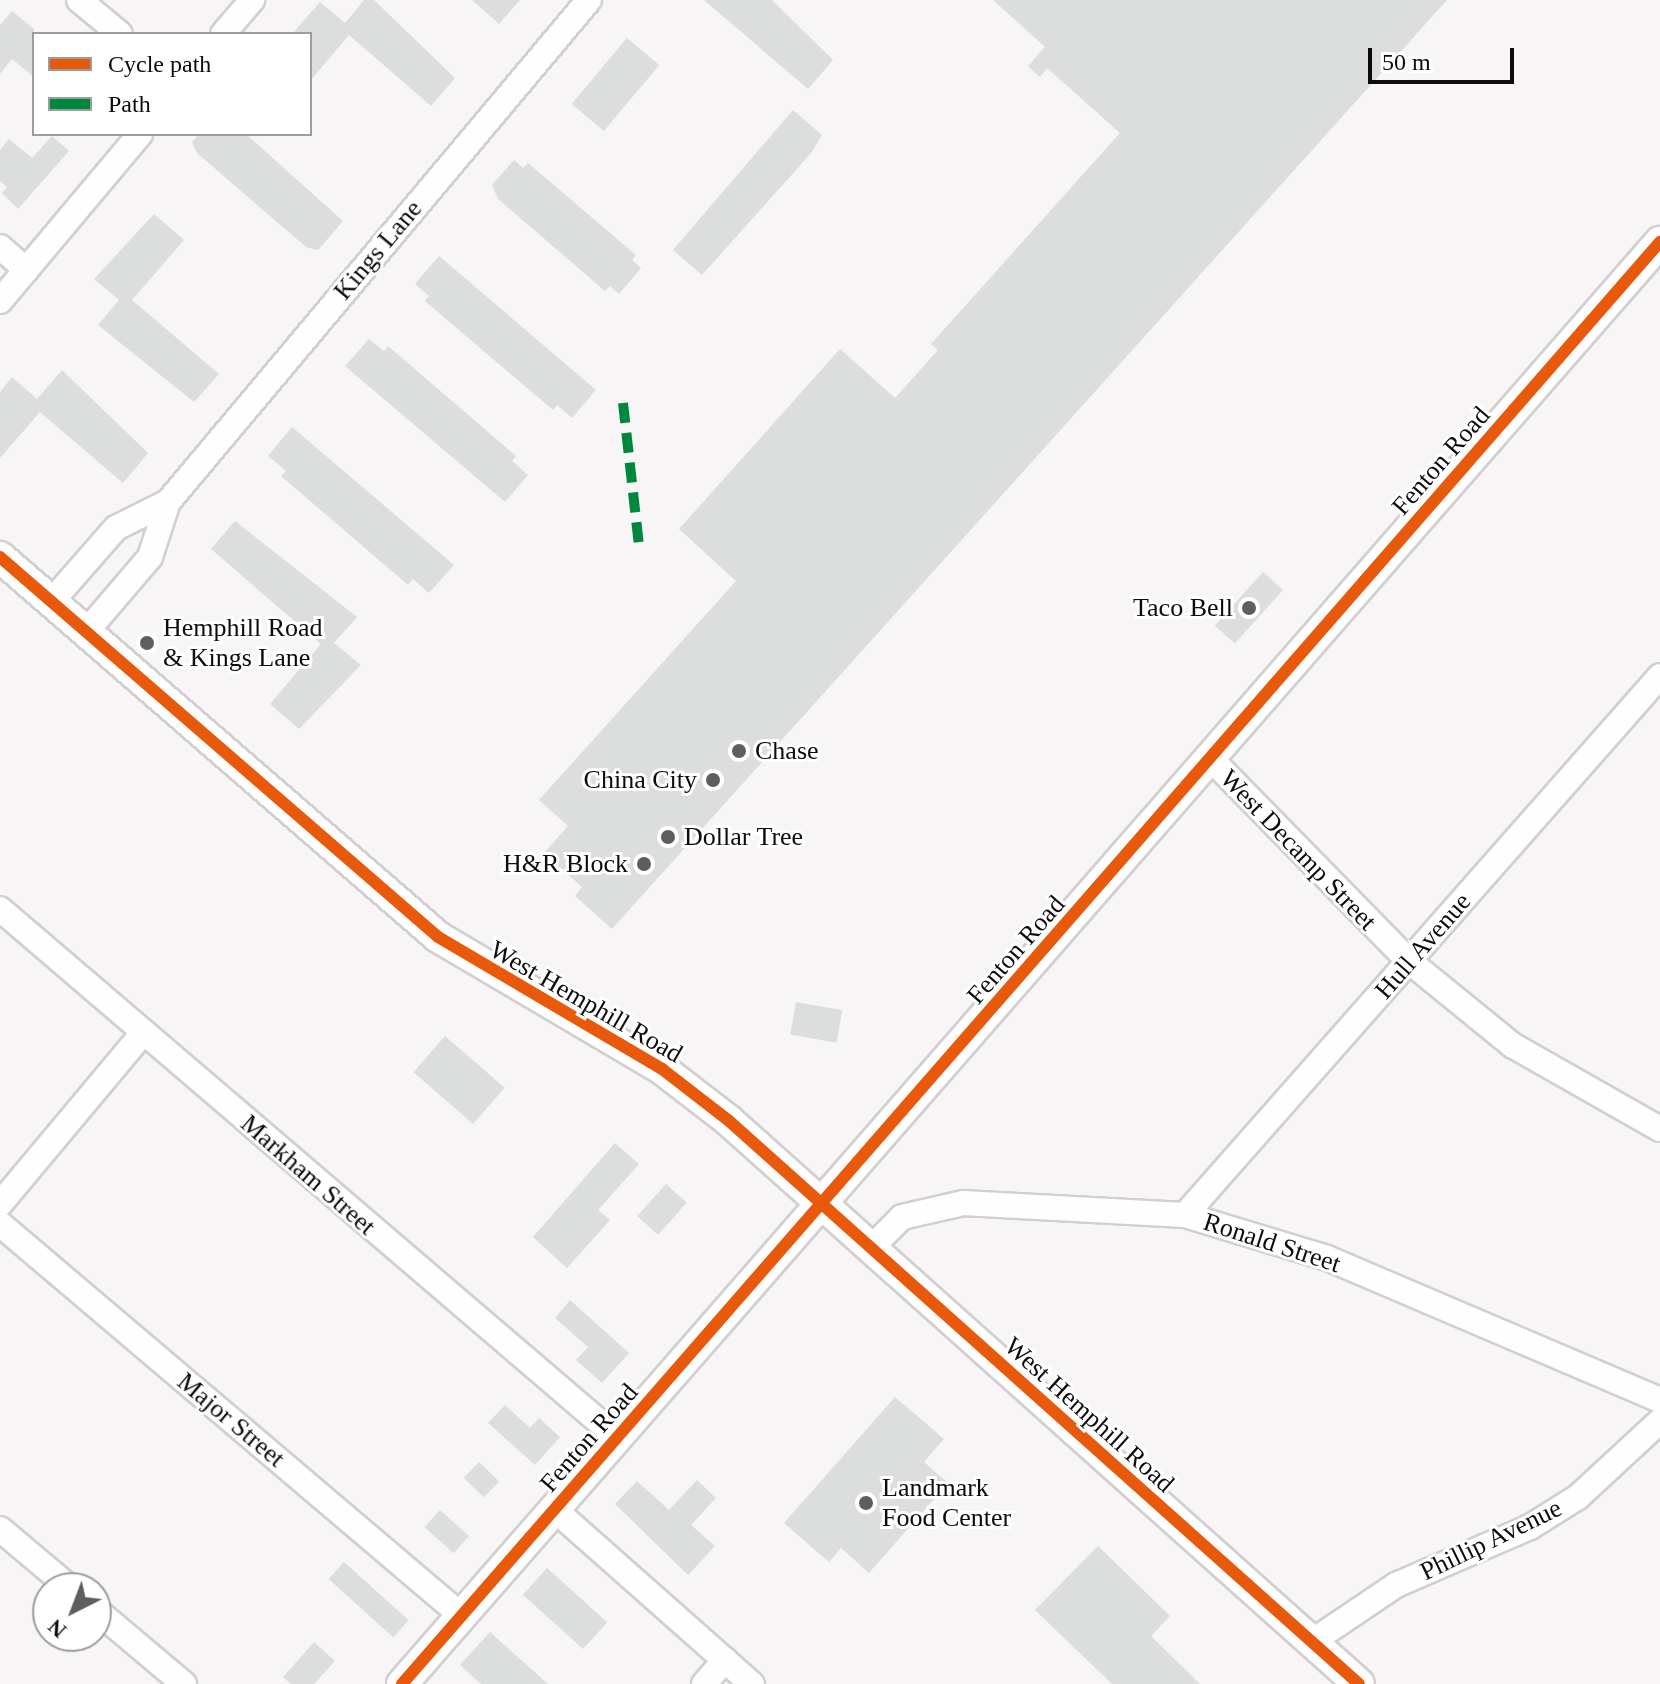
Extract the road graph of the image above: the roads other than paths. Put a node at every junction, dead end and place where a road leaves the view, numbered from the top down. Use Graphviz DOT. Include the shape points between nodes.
graph roads {
  1 [pos="79,0"];
  2 [pos="252,0"];
  3 [pos="589,0"];
  4 [pos="118,32"];
  5 [pos="225,32"];
  6 [pos="138,136"];
  7 [pos="1660,242"];
  8 [pos="0,247"];
  9 [pos="26,270"];
  10 [pos="0,301"];
  11 [pos="168,502"];
  12 [pos="0,557"];
  13 [pos="52,601"];
  14 [pos="86,632"];
  15 [pos="1660,676"];
  16 [pos="1211,759"];
  17 [pos="0,909"];
  18 [pos="1410,962"];
  19 [pos="143,1033"];
  20 [pos="1660,1129"];
  21 [pos="0,1204"];
  22 [pos="824,1204"];
  23 [pos="1185,1215"];
  24 [pos="0,1224"];
  25 [pos="872,1247"];
  26 [pos="1660,1400"];
  27 [pos="1660,1421"];
  28 [pos="618,1438"];
  29 [pos="555,1510"];
  30 [pos="0,1529"];
  31 [pos="51,1572"];
  32 [pos="462,1616"];
  33 [pos="112,1623"];
  34 [pos="1310,1643"];
  35 [pos="725,1660"];
  36 [pos="184,1684"];
  37 [pos="402,1684"];
  38 [pos="704,1684"];
  39 [pos="752,1684"];
  40 [pos="1359,1684"];
  1 -- 4 [label="street"];
  2 -- 5 [label="street"];
  3 -- 11 [label="street, Kings Lane"];
  6 -- 9 [label="street"];
  7 -- 16 [label="street, Fenton Road"];
  8 -- 9 [label="street"];
  9 -- 10 [label="street"];
  11 -- 13 [label="street, Kings Lane" via="116,528"];
  11 -- 14 [label="street, Kings Lane" via="150,557"];
  12 -- 13 [label="street, West Hemphill Road"];
  13 -- 14 [label="street, West Hemphill Road"];
  14 -- 22 [label="street, West Hemphill Road" via="438,937 662,1069"];
  15 -- 18 [label="street, Hull Avenue"];
  16 -- 18 [label="street, West Decamp Street"];
  16 -- 22 [label="street, Fenton Road"];
  17 -- 19 [label="street, Markham Street"];
  18 -- 20 [label="street, West Decamp Street" via="1512,1045"];
  18 -- 23 [label="street, Hull Avenue"];
  19 -- 21 [label="street"];
  19 -- 28 [label="street, Markham Street"];
  22 -- 25 [label="street, West Hemphill Road"];
  22 -- 28 [label="street, Fenton Road"];
  23 -- 25 [label="street, Ronald Street" via="963,1203 902,1217"];
  23 -- 26 [label="street, Ronald Street" via="1327,1258"];
  24 -- 32 [label="street, Major Street"];
  25 -- 34 [label="street, West Hemphill Road"];
  27 -- 34 [label="street, Phillip Avenue" via="1578,1497 1530,1527 1396,1585"];
  28 -- 29 [label="street, Fenton Road"];
  29 -- 32 [label="street, Fenton Road"];
  29 -- 35 [label="street"];
  30 -- 31 [label="street"];
  32 -- 37 [label="street, Fenton Road"];
  33 -- 36 [label="street"];
  34 -- 40 [label="street, West Hemphill Road"];
  35 -- 38 [label="street"];
  35 -- 39 [label="street"];
}
